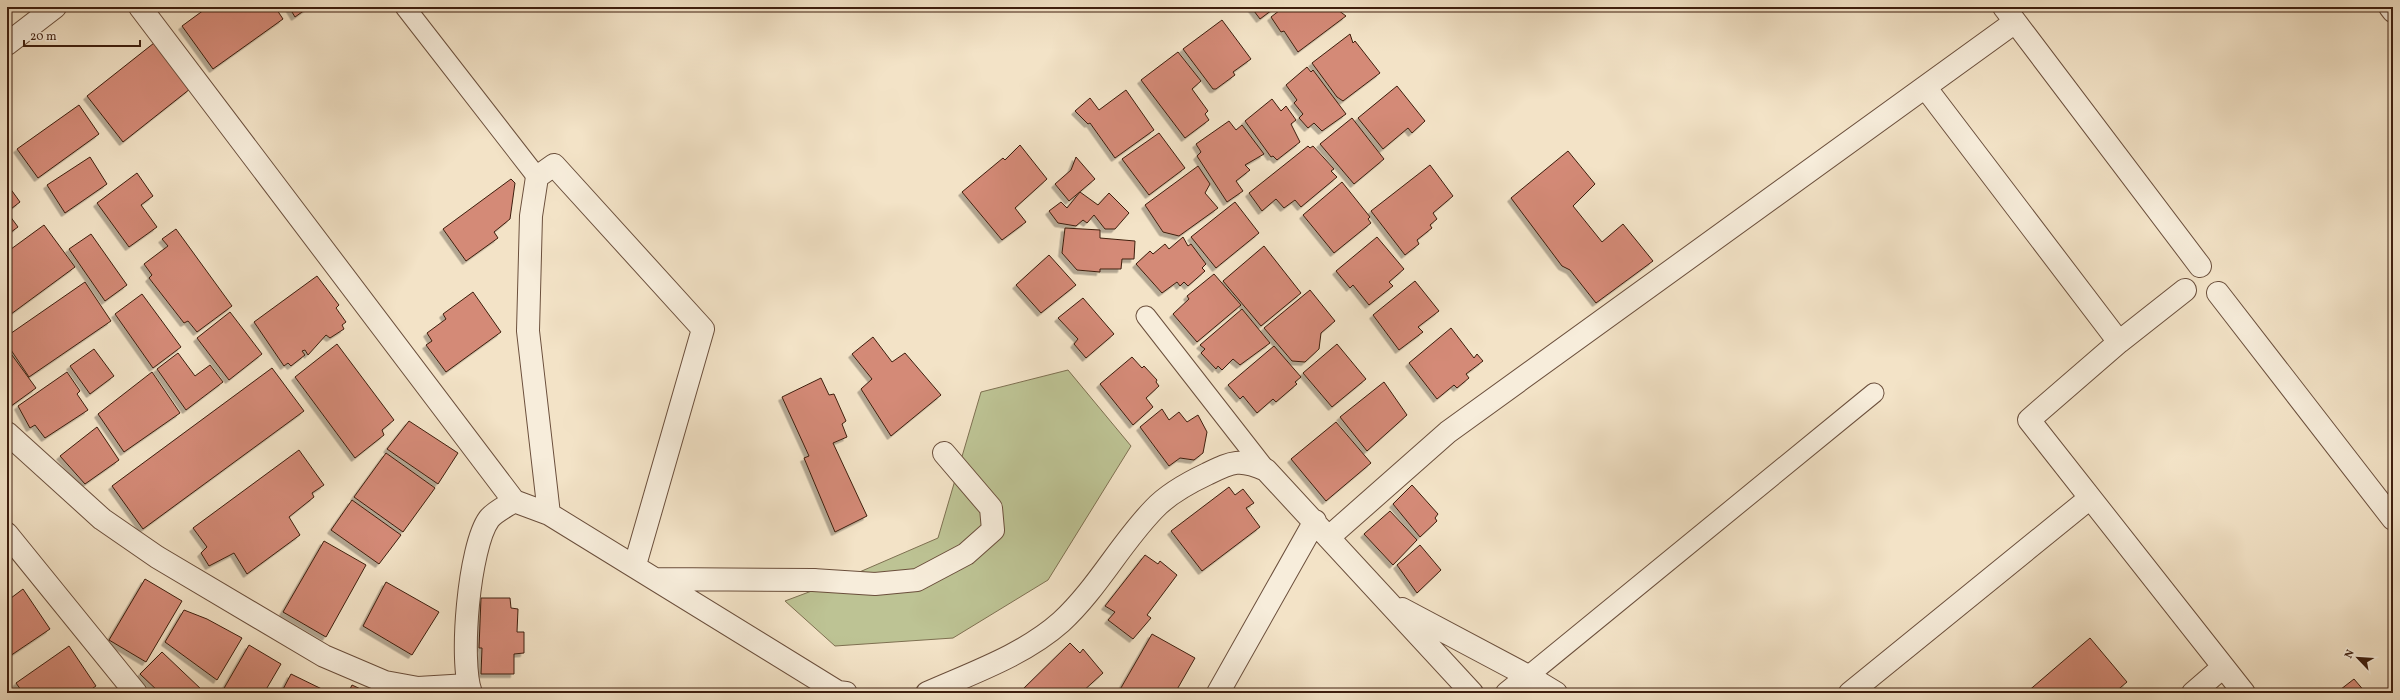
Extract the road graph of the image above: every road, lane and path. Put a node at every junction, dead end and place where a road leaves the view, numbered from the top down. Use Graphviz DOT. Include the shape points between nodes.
graph roads {
  1 [pos="55,7"];
  2 [pos="140,7"];
  3 [pos="405,7"];
  4 [pos="2390,7"];
  5 [pos="2393,11"];
  6 [pos="2010,14"];
  7 [pos="7,44"];
  8 [pos="1925,87"];
  9 [pos="537,177"];
  10 [pos="2200,266"];
  11 [pos="2185,290"];
  12 [pos="2218,293"];
  13 [pos="1146,316"];
  14 [pos="2119,342"];
  15 [pos="1874,393"];
  16 [pos="7,433"];
  17 [pos="944,453"];
  18 [pos="1266,470"];
  19 [pos="2090,498"];
  20 [pos="514,501"];
  21 [pos="549,514"];
  22 [pos="2393,519"];
  23 [pos="1322,529"];
  24 [pos="7,534"];
  25 [pos="635,565"];
  26 [pos="657,579"];
  27 [pos="1387,601"];
  28 [pos="2224,667"];
  29 [pos="1528,676"];
  30 [pos="469,689"];
  31 [pos="841,692"];
  32 [pos="136,693"];
  33 [pos="927,693"];
  34 [pos="1218,693"];
  35 [pos="1472,693"];
  36 [pos="1507,693"];
  37 [pos="1556,693"];
  38 [pos="1850,693"];
  39 [pos="2193,693"];
  40 [pos="2244,693"];
  1 -- 7 [label="street"];
  2 -- 20 [label="street"];
  3 -- 9 [label="lane"];
  4 -- 5 [label="street"];
  6 -- 8 [label="street"];
  6 -- 10 [label="street"];
  8 -- 14 [label="street"];
  8 -- 23 [label="street" via="1448,432"];
  9 -- 21 [label="street" via="531,216 528,331"];
  9 -- 25 [label="street" via="554,165 703,329"];
  11 -- 14 [label="street"];
  12 -- 22 [label="street"];
  13 -- 18 [label="lane"];
  14 -- 19 [label="street" via="2029,420"];
  15 -- 29 [label="lane"];
  16 -- 30 [label="street" via="102,519 157,557 324,656 386,682 418,688"];
  17 -- 26 [label="street" via="991,508 993,530 966,554 917,580 875,584 813,580"];
  18 -- 23 [label="street"];
  18 -- 33 [label="street" via="1248,462 1233,462 1185,485 1154,508 1091,590 1061,622 1036,641 1006,657"];
  19 -- 28 [label="street"];
  19 -- 38 [label="street"];
  20 -- 21 [label="street"];
  20 -- 30 [label="street" via="489,518 476,551 469,590 466,645"];
  21 -- 25 [label="street"];
  23 -- 27 [label="street"];
  23 -- 34 [label="street"];
  24 -- 32 [label="street"];
  25 -- 26 [label="street"];
  26 -- 31 [label="street"];
  27 -- 29 [label="street"];
  27 -- 35 [label="street"];
  28 -- 39 [label="street"];
  28 -- 40 [label="street"];
  29 -- 36 [label="street"];
  29 -- 37 [label="street"];
}
